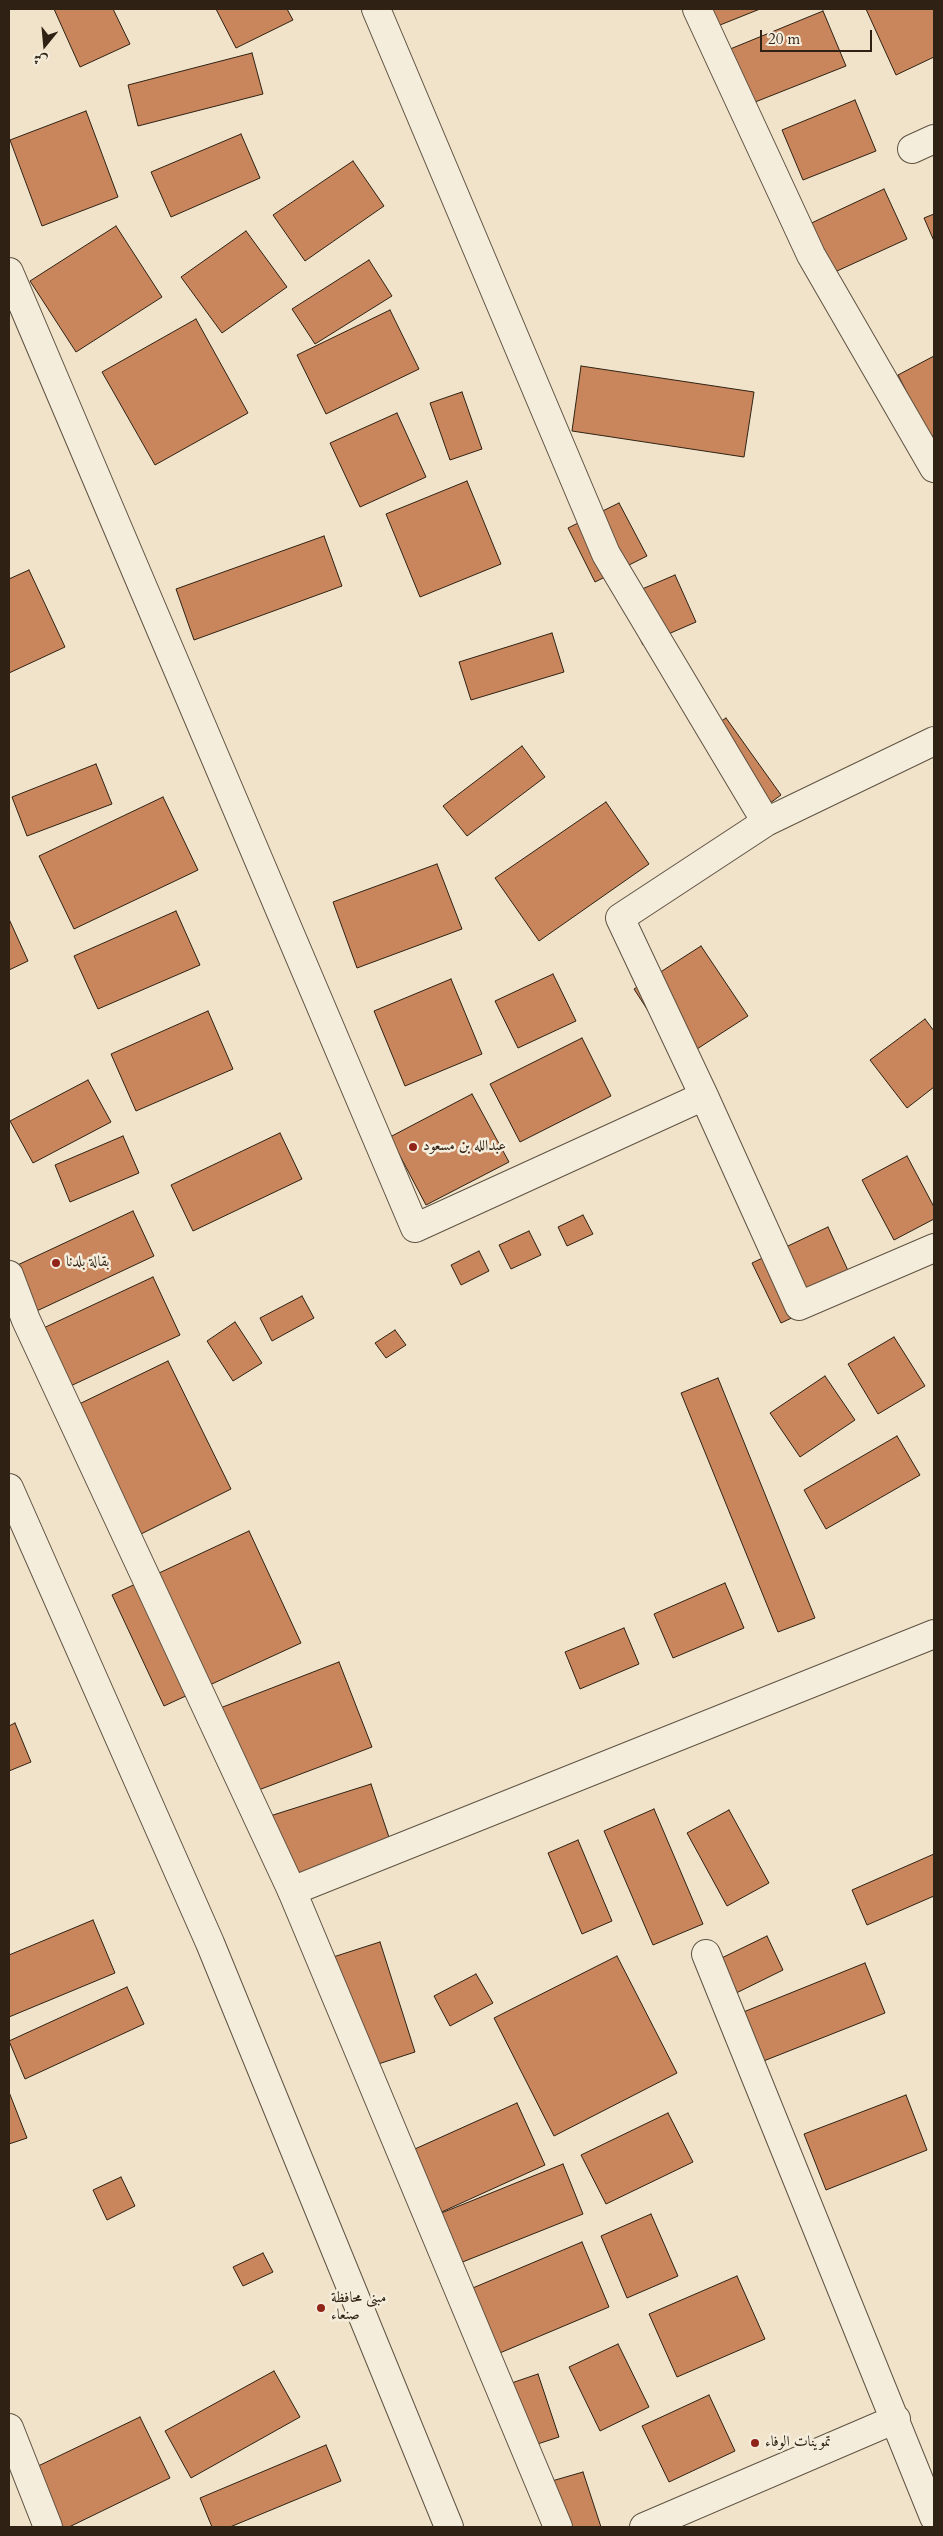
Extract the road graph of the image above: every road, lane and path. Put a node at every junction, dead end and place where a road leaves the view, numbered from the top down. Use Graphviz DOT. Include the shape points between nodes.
graph roads {
  1 [pos="376,9"];
  2 [pos="697,9"];
  3 [pos="9,272"];
  4 [pos="934,468"];
  5 [pos="934,741"];
  6 [pos="766,822"];
  7 [pos="704,1096"];
  8 [pos="934,1248"];
  9 [pos="9,1275"];
  10 [pos="17,1324"];
  11 [pos="9,1488"];
  12 [pos="934,1634"];
  13 [pos="292,1891"];
  14 [pos="706,1954"];
  15 [pos="896,2419"];
  16 [pos="9,2428"];
  17 [pos="14,2455"];
  18 [pos="934,2517"];
  19 [pos="48,2527"];
  20 [pos="449,2527"];
  21 [pos="558,2527"];
  22 [pos="644,2527"];
  1 -- 6 [label="street" via="606,554"];
  2 -- 4 [label="street" via="811,255"];
  3 -- 7 [label="street" via="415,1228"];
  5 -- 6 [label="street"];
  6 -- 7 [label="street" via="620,918"];
  7 -- 8 [label="street" via="799,1306"];
  9 -- 10 [label="street"];
  10 -- 13 [label="street"];
  11 -- 20 [label="street" via="210,1943"];
  12 -- 13 [label="street"];
  13 -- 21 [label="street"];
  14 -- 15 [label="street"];
  15 -- 18 [label="street"];
  15 -- 22 [label="street"];
  16 -- 17 [label="street"];
  17 -- 19 [label="street"];
}
